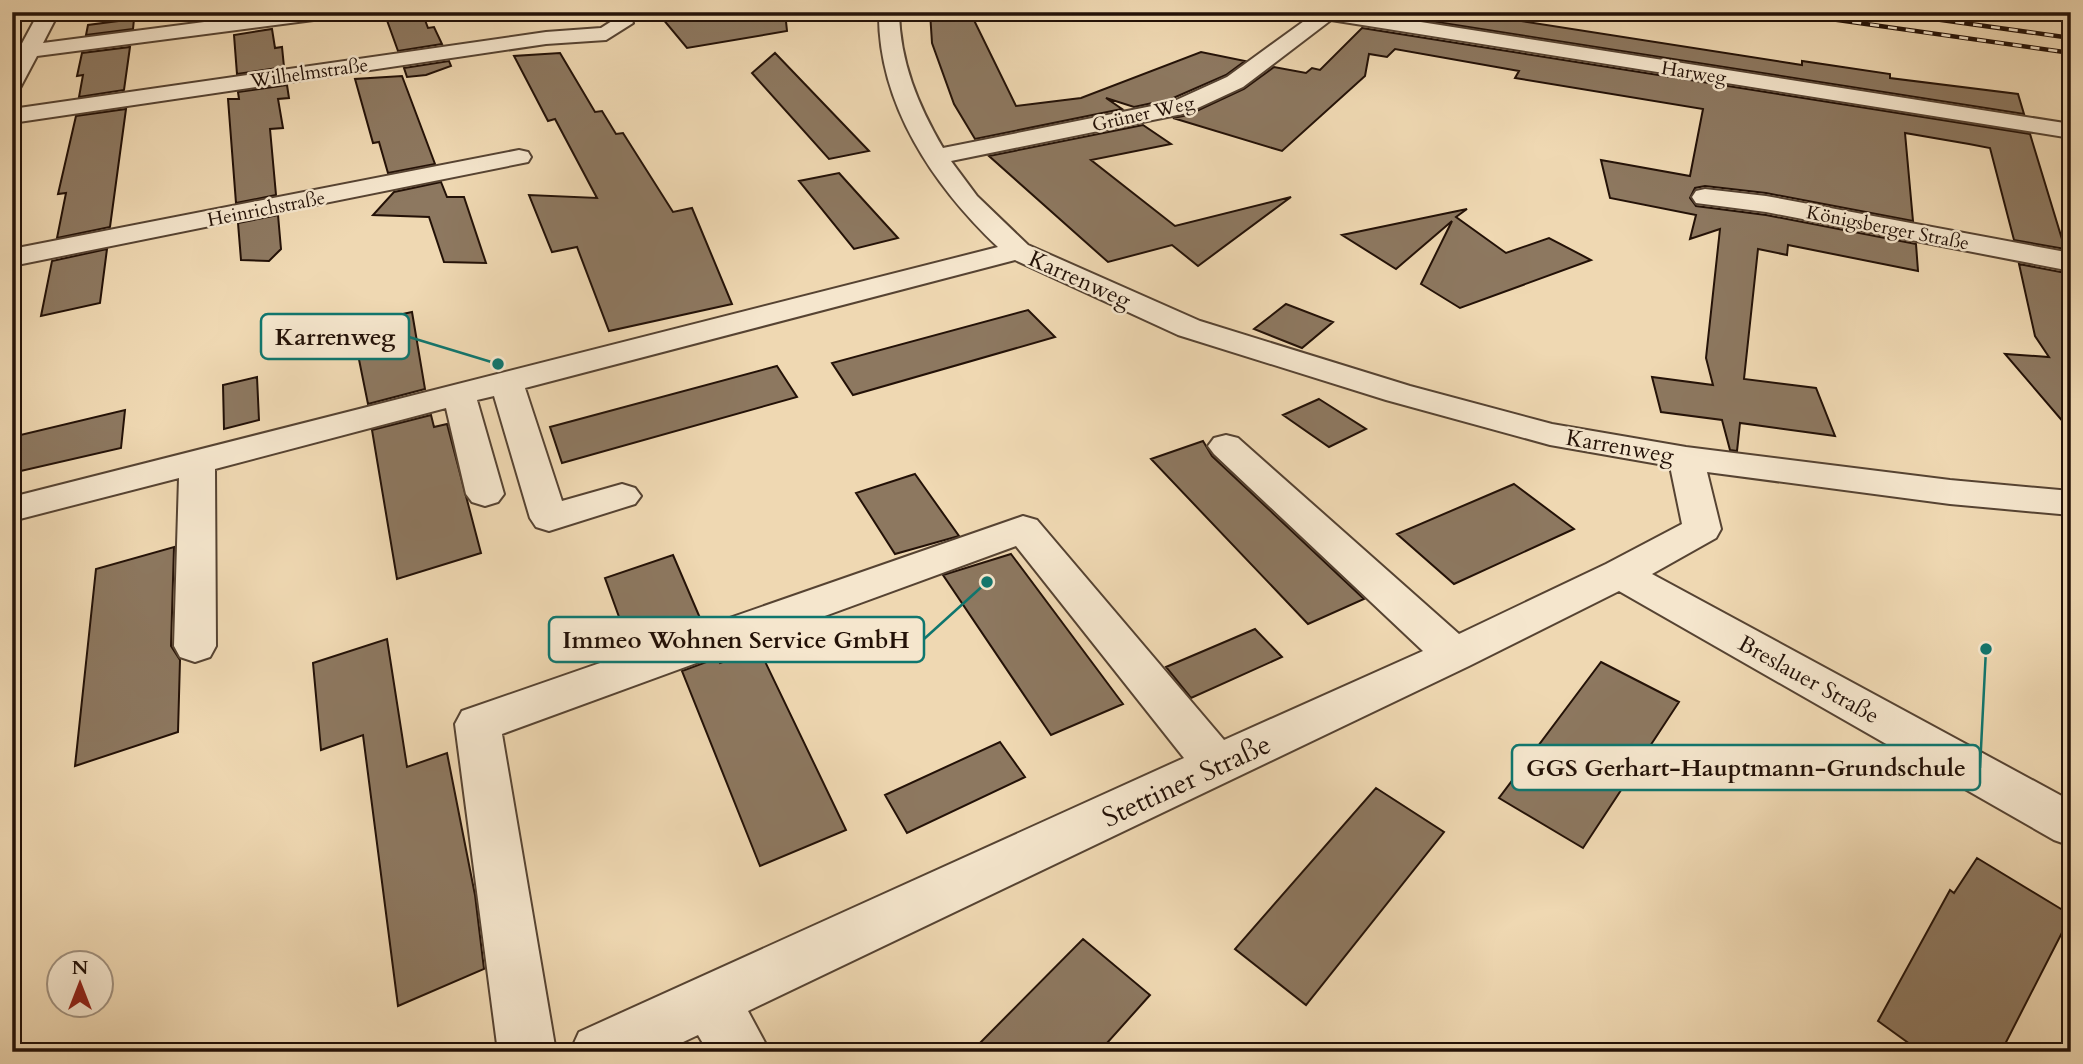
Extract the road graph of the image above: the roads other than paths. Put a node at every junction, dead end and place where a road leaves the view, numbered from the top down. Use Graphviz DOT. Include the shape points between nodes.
graph roads {
  1 [pos="329,12"];
  2 [pos="616,12"];
  3 [pos="889,12"];
  4 [pos="1322,13"];
  5 [pos="38,21"];
  6 [pos="21,55"];
  7 [pos="12,83"];
  8 [pos="12,116"];
  9 [pos="2067,137"];
  10 [pos="519,157"];
  11 [pos="936,158"];
  12 [pos="1705,197"];
  13 [pos="1018,251"];
  14 [pos="12,258"];
  15 [pos="2071,262"];
  16 [pos="506,382"];
  17 [pos="459,394"];
  18 [pos="1226,446"];
  19 [pos="1686,458"];
  20 [pos="197,461"];
  21 [pos="485,494"];
  22 [pos="622,496"];
  23 [pos="2071,503"];
  24 [pos="12,509"];
  25 [pos="1620,574"];
  26 [pos="195,646"];
  27 [pos="1454,655"];
  28 [pos="1217,765"];
  29 [pos="2071,825"];
  30 [pos="709,1000"];
  31 [pos="527,1052"];
  32 [pos="599,1052"];
  33 [pos="741,1052"];
  1 -- 6 [label="street"];
  2 -- 8 [label="street, Wilhelmstraße" via="623,23 606,34 533,40"];
  3 -- 11 [label="street" via="887,35 894,68"];
  4 -- 9 [label="street, Harweg"];
  4 -- 11 [label="street, Grüner Weg" via="1235,82 1179,108"];
  5 -- 6 [label="street"];
  6 -- 7 [label="street"];
  10 -- 14 [label="street, Heinrichstraße"];
  11 -- 13 [label="street" via="962,196"];
  12 -- 15 [label="street, Königsberger Straße" via="1766,204"];
  13 -- 16 [label="street, Karrenweg"];
  13 -- 19 [label="street, Karrenweg" via="1189,328 1398,393 1550,434"];
  16 -- 17 [label="street, Karrenweg"];
  16 -- 22 [label="street" via="549,518"];
  17 -- 20 [label="street, Karrenweg"];
  17 -- 21 [label="street"];
  18 -- 27 [label="street"];
  19 -- 23 [label="street, Karrenweg"];
  19 -- 25 [label="street, Stettiner Straße" via="1702,529"];
  20 -- 24 [label="street, Karrenweg"];
  20 -- 26 [label="street"];
  25 -- 27 [label="street, Stettiner Straße"];
  25 -- 29 [label="street, Breslauer Straße"];
  27 -- 28 [label="street, Stettiner Straße"];
  28 -- 30 [label="street, Stettiner Straße"];
  28 -- 31 [label="street" via="1023,529 478,724"];
  30 -- 32 [label="street, Stettiner Straße"];
  30 -- 33 [label="street"];
}
